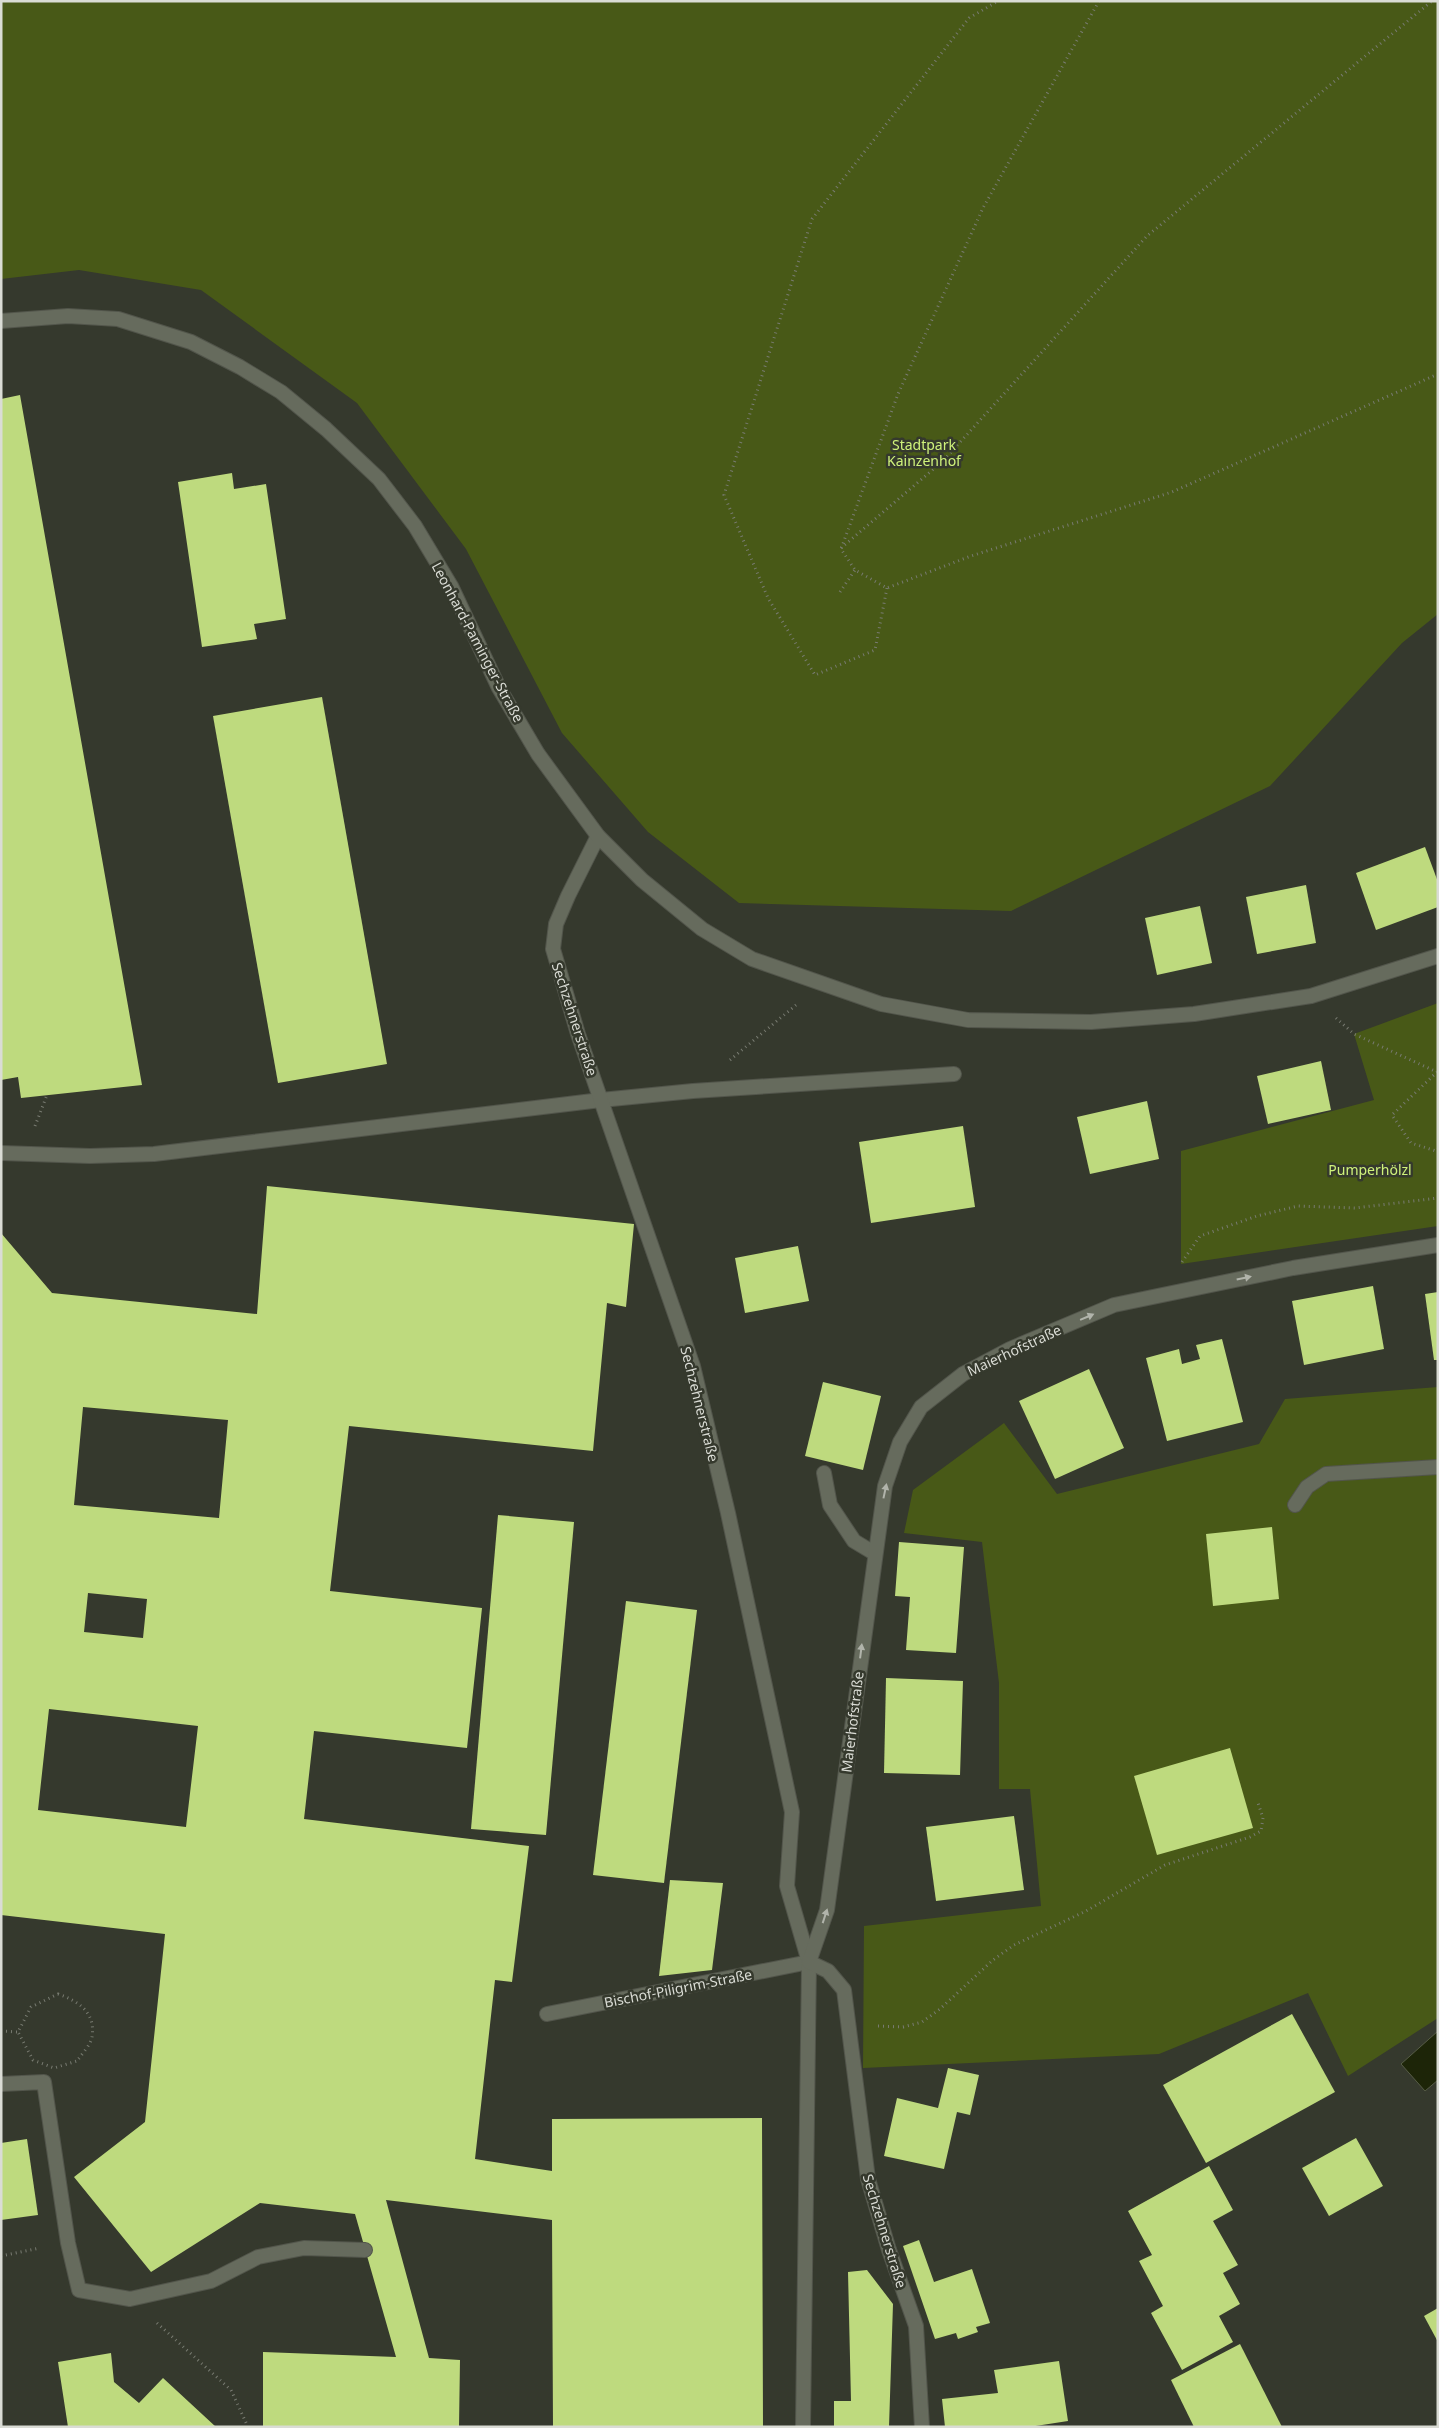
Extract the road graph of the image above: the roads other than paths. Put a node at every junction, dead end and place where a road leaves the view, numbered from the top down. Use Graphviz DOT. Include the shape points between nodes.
graph roads {
  1 [pos="1,321"];
  2 [pos="598,836"];
  3 [pos="1438,956"];
  4 [pos="954,1074"];
  5 [pos="601,1100"];
  6 [pos="1,1153"];
  7 [pos="1438,1245"];
  8 [pos="1438,1468"];
  9 [pos="824,1473"];
  10 [pos="1295,1506"];
  11 [pos="874,1553"];
  12 [pos="808,1962"];
  13 [pos="547,2014"];
  14 [pos="1,2084"];
  15 [pos="365,2250"];
  16 [pos="804,2427"];
  17 [pos="922,2427"];
  1 -- 2 [label="street, Leonhard-Paminger-Straße" via="68,316 118,319 191,342 281,392 326,429 379,479 415,526 451,586 499,688 538,754"];
  2 -- 3 [label="street, Leonhard-Paminger-Straße" via="642,880 702,929 752,959 880,1004 968,1020 1100,1021 1194,1014 1311,996"];
  2 -- 5 [label="street, Sechzehnerstraße" via="556,924 553,949"];
  4 -- 5 [label="street"];
  5 -- 6 [label="street" via="154,1154"];
  5 -- 12 [label="street, Sechzehnerstraße" via="693,1366 792,1812 787,1886"];
  11 -- 7 [label="street, Maierhofstraße, one-way" via="885,1486 900,1442 921,1407 963,1374 1010,1349 1114,1305 1293,1268"];
  8 -- 10 [label="street" via="1326,1474 1307,1486"];
  9 -- 11 [label="street" via="830,1505 854,1540"];
  12 -- 11 [label="street, Maierhofstraße, one-way" via="827,1910"];
  12 -- 13 [label="street, Bischof-Piligrim-Straße"];
  12 -- 16 [label="street, Sechzehnerstraße"];
  12 -- 17 [label="street, Sechzehnerstraße" via="828,1971 844,1990 868,2179 916,2326"];
  14 -- 15 [label="street" via="44,2082 68,2243 79,2290 130,2299 211,2282 258,2256 304,2248"];
}
